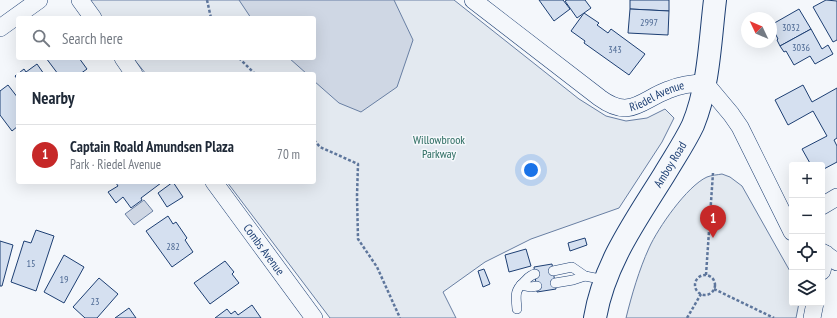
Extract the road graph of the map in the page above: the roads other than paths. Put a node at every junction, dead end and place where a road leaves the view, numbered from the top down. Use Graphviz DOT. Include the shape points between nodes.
graph roads {
  1 [pos="39,0"];
  2 [pos="80,0"];
  3 [pos="473,0"];
  4 [pos="715,0"];
  5 [pos="17,16"];
  6 [pos="92,16"];
  7 [pos="16,17"];
  8 [pos="0,28"];
  9 [pos="124,60"];
  10 [pos="133,72"];
  11 [pos="705,84"];
  12 [pos="215,184"];
  13 [pos="837,197"];
  14 [pos="825,204"];
  15 [pos="789,224"];
  16 [pos="553,271"];
  17 [pos="535,274"];
  18 [pos="595,278"];
  19 [pos="555,283"];
  20 [pos="521,285"];
  21 [pos="537,286"];
  22 [pos="814,306"];
  23 [pos="517,309"];
  24 [pos="314,318"];
  25 [pos="595,318"];
  26 [pos="812,318"];
  1 -- 5 [label="street"];
  2 -- 6 [label="street"];
  3 -- 11 [label="street, Riedel Avenue" via="600,98 619,108 636,106 676,87 695,83"];
  4 -- 11 [label="main road, Amboy Road"];
  7 -- 8 [label="street"];
  9 -- 10 [label="street"];
  11 -- 15 [label="street" via="740,128"];
  11 -- 18 [label="main road, Amboy Road" via="698,112 686,138 614,257"];
  12 -- 24 [label="street, Combs Avenue"];
  13 -- 14 [label="street"];
  16 -- 18 [label="lane" via="572,268"];
  17 -- 20 [label="lane"];
  18 -- 19 [label="lane"];
  18 -- 25 [label="main road, Amboy Road"];
  20 -- 21 [label="lane"];
  20 -- 23 [label="lane" via="516,294"];
  22 -- 26 [label="street"];
}
